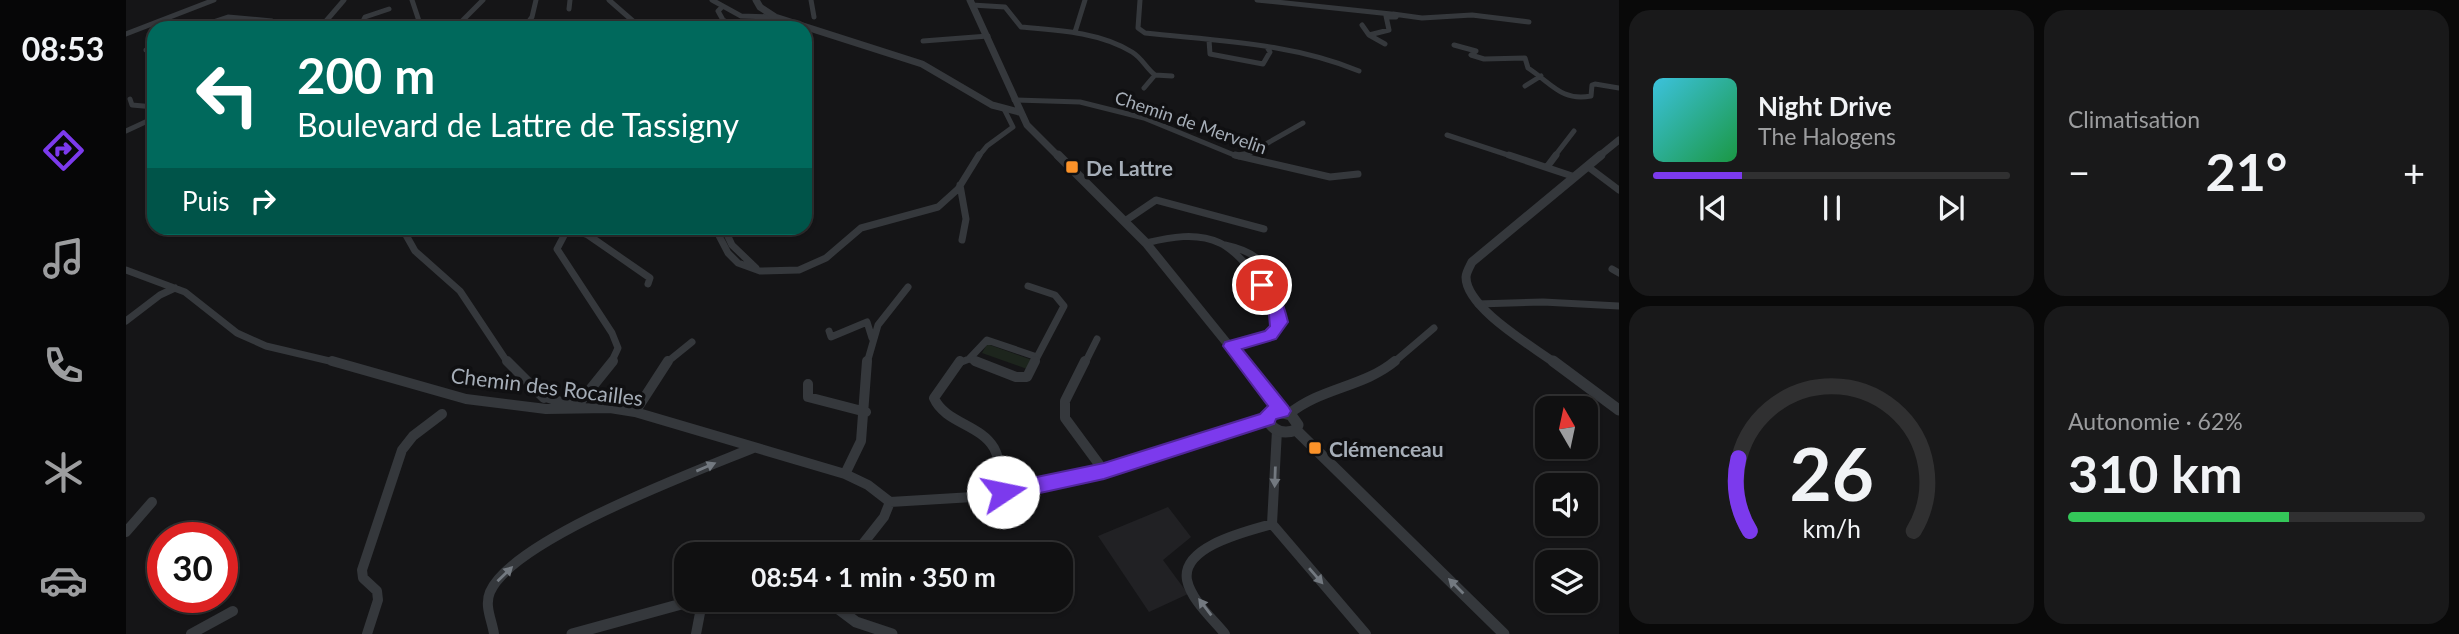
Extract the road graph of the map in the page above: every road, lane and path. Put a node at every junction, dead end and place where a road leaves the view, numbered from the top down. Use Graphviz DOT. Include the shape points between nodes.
graph roads {
  1 [pos="214,0"];
  2 [pos="344,0"];
  3 [pos="412,0"];
  4 [pos="482,0"];
  5 [pos="536,0"];
  6 [pos="570,0"];
  7 [pos="609,0"];
  8 [pos="712,0"];
  9 [pos="756,0"];
  10 [pos="811,0"];
  11 [pos="963,0"];
  12 [pos="1085,0"];
  13 [pos="1140,0"];
  14 [pos="1257,0"];
  15 [pos="971,2"];
  16 [pos="721,8"];
  17 [pos="389,9"];
  18 [pos="569,9"];
  19 [pos="1389,15"];
  20 [pos="775,17"];
  21 [pos="814,17"];
  22 [pos="163,21"];
  23 [pos="216,21"];
  24 [pos="272,21"];
  25 [pos="326,21"];
  26 [pos="360,21"];
  27 [pos="419,21"];
  28 [pos="463,21"];
  29 [pos="529,21"];
  30 [pos="633,21"];
  31 [pos="727,21"];
  32 [pos="788,21"];
  33 [pos="1529,22"];
  34 [pos="1362,26"];
  35 [pos="147,27"];
  36 [pos="143,29"];
  37 [pos="812,29"];
  38 [pos="147,30"];
  39 [pos="1075,32"];
  40 [pos="126,34"];
  41 [pos="1369,35"];
  42 [pos="988,36"];
  43 [pos="1209,40"];
  44 [pos="923,41"];
  45 [pos="1385,44"];
  46 [pos="1454,45"];
  47 [pos="1267,47"];
  48 [pos="1359,71"];
  49 [pos="1155,75"];
  50 [pos="1172,76"];
  51 [pos="1541,76"];
  52 [pos="1525,86"];
  53 [pos="1144,88"];
  54 [pos="1619,88"];
  55 [pos="130,99"];
  56 [pos="1014,100"];
  57 [pos="147,107"];
  58 [pos="1004,109"];
  59 [pos="1019,112"];
  60 [pos="147,121"];
  61 [pos="1303,123"];
  62 [pos="126,131"];
  63 [pos="1574,131"];
  64 [pos="1447,135"];
  65 [pos="1619,140"];
  66 [pos="1235,156"];
  67 [pos="1587,166"];
  68 [pos="1547,167"];
  69 [pos="1359,174"];
  70 [pos="1575,177"];
  71 [pos="960,186"];
  72 [pos="1619,190"];
  73 [pos="1125,221"];
  74 [pos="1264,229"];
  75 [pos="406,235"];
  76 [pos="565,235"];
  77 [pos="588,235"];
  78 [pos="719,235"];
  79 [pos="727,235"];
  80 [pos="962,240"];
  81 [pos="1146,243"];
  82 [pos="1224,244"];
  83 [pos="756,268"];
  84 [pos="126,270"];
  85 [pos="648,284"];
  86 [pos="1028,286"];
  87 [pos="176,288"];
  88 [pos="908,288"];
  89 [pos="1275,302"];
  90 [pos="1478,304"];
  91 [pos="1619,306"];
  92 [pos="126,321"];
  93 [pos="1434,328"];
  94 [pos="830,331"];
  95 [pos="872,338"];
  96 [pos="1097,339"];
  97 [pos="692,342"];
  98 [pos="1231,346"];
  99 [pos="1037,357"];
  100 [pos="969,359"];
  101 [pos="808,384"];
  102 [pos="543,396"];
  103 [pos="576,407"];
  104 [pos="542,408"];
  105 [pos="1619,410"];
  106 [pos="635,412"];
  107 [pos="866,412"];
  108 [pos="1286,413"];
  109 [pos="442,414"];
  110 [pos="1267,419"];
  111 [pos="1277,430"];
  112 [pos="1296,430"];
  113 [pos="754,448"];
  114 [pos="1104,471"];
  115 [pos="845,474"];
  116 [pos="1003,492"];
  117 [pos="152,502"];
  118 [pos="890,502"];
  119 [pos="1272,524"];
  120 [pos="126,532"];
  121 [pos="864,542"];
  122 [pos="674,606"];
  123 [pos="700,612"];
  124 [pos="843,612"];
  125 [pos="229,613"];
  126 [pos="885,633"];
  127 [pos="191,634"];
  128 [pos="367,634"];
  129 [pos="494,634"];
  130 [pos="572,634"];
  131 [pos="696,634"];
  132 [pos="1225,634"];
  133 [pos="1366,634"];
  134 [pos="1504,634"];
  1 -- 22 [label="street"];
  2 -- 25 [label="street"];
  3 -- 27 [label="street"];
  4 -- 28 [label="street"];
  5 -- 29 [label="street"];
  6 -- 18 [label="street"];
  7 -- 30 [label="street"];
  8 -- 16 [label="street"];
  9 -- 20 [label="street"];
  10 -- 21 [label="street"];
  11 -- 15 [label="street"];
  12 -- 39 [label="street"];
  13 -- 43 [label="street" via="1141,31"];
  14 -- 19 [label="street"];
  15 -- 39 [label="street" via="1005,7 1021,27"];
  15 -- 42 [label="street"];
  16 -- 20 [label="street" via="746,18"];
  16 -- 31 [label="street" via="720,16"];
  17 -- 26 [label="street"];
  19 -- 33 [label="street" via="1472,15"];
  19 -- 41 [label="street" via="1390,29"];
  20 -- 32 [label="street"];
  23 -- 24 [label="street" via="228,17"];
  34 -- 41 [label="street"];
  35 -- 36 [label="street"];
  36 -- 38 [label="street"];
  36 -- 40 [label="street"];
  37 -- 58 [label="street" via="922,64"];
  39 -- 49 [label="street" via="1133,51"];
  41 -- 45 [label="street"];
  42 -- 44 [label="street"];
  42 -- 56 [label="street"];
  43 -- 47 [label="street"];
  43 -- 47 [label="street" via="1209,51 1215,56 1263,64 1270,52"];
  46 -- 51 [label="street" via="1476,51 1471,55 1480,60 1521,57"];
  47 -- 48 [label="street" via="1327,58"];
  49 -- 50 [label="street"];
  49 -- 53 [label="street"];
  51 -- 52 [label="street"];
  51 -- 54 [label="street" via="1567,98 1586,99 1595,84"];
  55 -- 57 [label="street" via="132,106"];
  56 -- 59 [label="street"];
  56 -- 66 [label="street, Chemin de Mervelin" via="1071,101 1110,108 1180,131"];
  58 -- 59 [label="street"];
  58 -- 71 [label="street" via="1011,132 986,147"];
  59 -- 73 [label="street"];
  60 -- 62 [label="street"];
  61 -- 66 [label="street" via="1250,153"];
  63 -- 68 [label="street"];
  64 -- 68 [label="street"];
  65 -- 67 [label="street"];
  66 -- 69 [label="street, Chemin de Mervelin" via="1330,177"];
  67 -- 70 [label="street"];
  67 -- 72 [label="street" via="1601,172"];
  68 -- 70 [label="street"];
  70 -- 90 [label="street" via="1470,265 1467,282"];
  71 -- 80 [label="street" via="966,219"];
  71 -- 83 [label="street" via="936,208 862,227 808,268 777,272"];
  73 -- 74 [label="street" via="1156,200 1239,226"];
  73 -- 81 [label="street"];
  75 -- 102 [label="street" via="415,251 460,290 513,370"];
  76 -- 103 [label="street" via="557,249 559,255 618,348"];
  77 -- 85 [label="street" via="650,278"];
  78 -- 83 [label="street" via="730,256 743,267"];
  79 -- 83 [label="street"];
  81 -- 82 [label="street" via="1185,234"];
  81 -- 98 [label="street"];
  82 -- 89 [label="street"];
  82 -- 89 [label="street" via="1250,250 1268,263"];
  84 -- 87 [label="street, Chemin des Rocailles"];
  86 -- 99 [label="street" via="1055,295 1064,306"];
  87 -- 92 [label="street"];
  87 -- 104 [label="street, Chemin des Rocailles" via="237,333 266,346 447,395"];
  88 -- 95 [label="street" via="884,313"];
  89 -- 98 [label="street" via="1280,322 1276,330"];
  90 -- 91 [label="street"];
  90 -- 105 [label="street"];
  93 -- 108 [label="street" via="1382,372"];
  94 -- 95 [label="street" via="831,337 838,336 867,322"];
  95 -- 107 [label="street"];
  96 -- 114 [label="street" via="1065,401 1065,418"];
  97 -- 106 [label="street" via="651,381"];
  98 -- 108 [label="street"];
  99 -- 100 [label="street" via="987,340"];
  99 -- 100 [label="street" via="1024,378"];
  100 -- 116 [label="street" via="955,364 934,402 986,436 998,457"];
  101 -- 107 [label="street" via="808,397"];
  102 -- 103 [label="street"];
  102 -- 104 [label="street"];
  103 -- 104 [label="street, Chemin des Rocailles"];
  103 -- 106 [label="street, Chemin des Rocailles"];
  106 -- 113 [label="street, Chemin des Rocailles"];
  107 -- 115 [label="street" via="860,448"];
  108 -- 110 [label="street" via="1269,413"];
  108 -- 112 [label="street" via="1297,422"];
  109 -- 128 [label="street" via="407,442 393,473 362,570 363,578 377,591"];
  110 -- 111 [label="street"];
  110 -- 114 [label="street"];
  111 -- 112 [label="street"];
  111 -- 119 [label="street, one-way"];
  134 -- 112 [label="street, one-way"];
  113 -- 115 [label="street, Chemin des Rocailles"];
  129 -- 113 [label="street, one-way" via="488,599 510,568 619,506"];
  114 -- 116 [label="street"];
  115 -- 118 [label="street, Chemin des Rocailles"];
  116 -- 118 [label="street"];
  117 -- 120 [label="street"];
  118 -- 121 [label="street"];
  132 -- 119 [label="street, one-way" via="1187,580 1187,568 1205,548"];
  119 -- 133 [label="street, one-way"];
  122 -- 130 [label="street"];
  123 -- 131 [label="street"];
  124 -- 126 [label="street"];
  125 -- 127 [label="street"];
}
